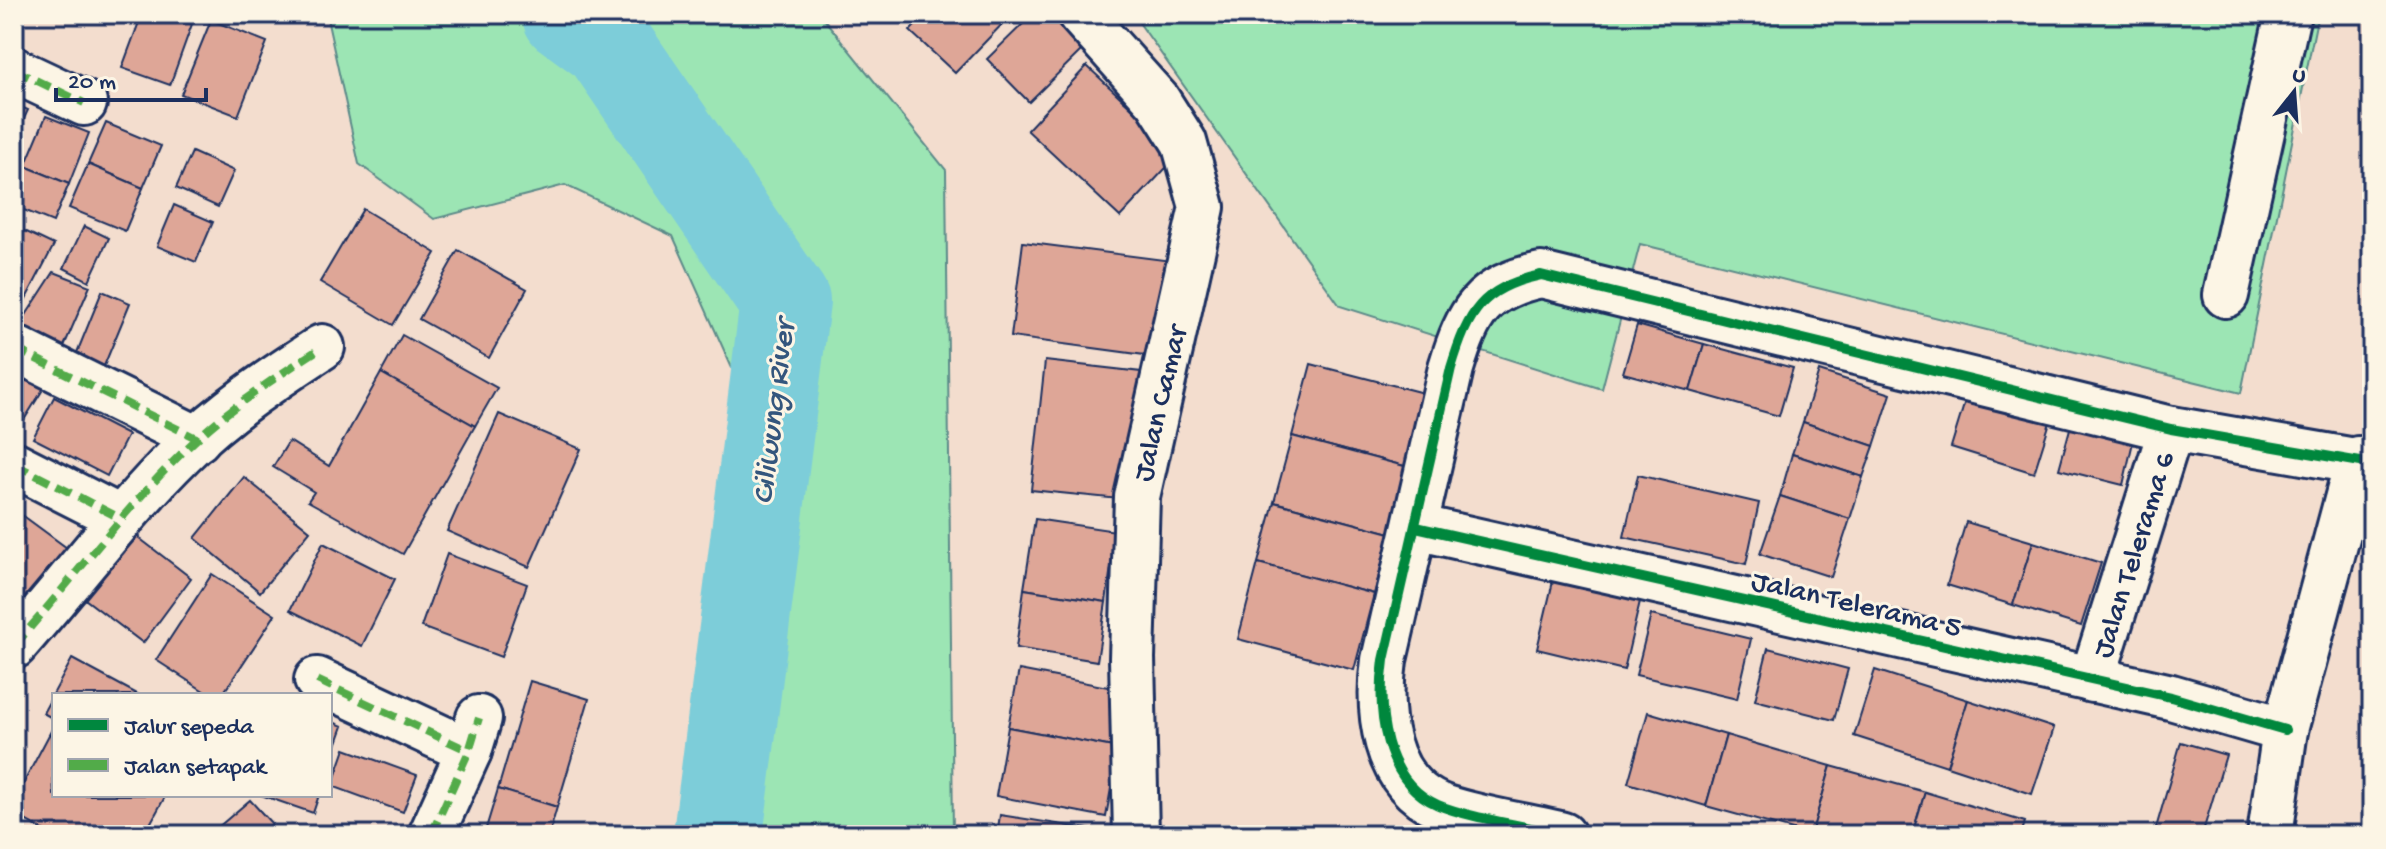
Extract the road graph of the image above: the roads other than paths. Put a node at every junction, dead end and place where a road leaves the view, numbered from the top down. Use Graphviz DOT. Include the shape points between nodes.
graph roads {
  1 [pos="1080,14"];
  2 [pos="2288,14"];
  3 [pos="14,70"];
  4 [pos="84,103"];
  5 [pos="2226,295"];
  6 [pos="322,347"];
  7 [pos="14,348"];
  8 [pos="2171,429"];
  9 [pos="198,439"];
  10 [pos="2365,462"];
  11 [pos="14,464"];
  12 [pos="120,518"];
  13 [pos="1416,527"];
  14 [pos="14,646"];
  15 [pos="317,680"];
  16 [pos="2092,680"];
  17 [pos="2285,730"];
  18 [pos="431,835"];
  19 [pos="1136,835"];
  20 [pos="1563,835"];
  21 [pos="2270,835"];
  1 -- 19 [label="street, Jalan Camar" via="1158,101 1184,142 1202,207 1137,497 1132,629"];
  2 -- 5 [label="street"];
  3 -- 4 [label="street"];
  6 -- 9 [label="street" via="259,388"];
  7 -- 9 [label="street"];
  8 -- 10 [label="street"];
  8 -- 13 [label="street" via="1541,275 1508,282 1482,302 1462,334"];
  8 -- 16 [label="street, Jalan Telerama 6"];
  9 -- 12 [label="street"];
  10 -- 17 [label="street"];
  11 -- 12 [label="street"];
  12 -- 14 [label="street"];
  13 -- 16 [label="street, Jalan Telerama 5"];
  13 -- 20 [label="street" via="1379,693 1392,758 1436,804"];
  15 -- 18 [label="street" via="474,735"];
  16 -- 17 [label="street, Jalan Telerama 5"];
  17 -- 21 [label="street"];
}
